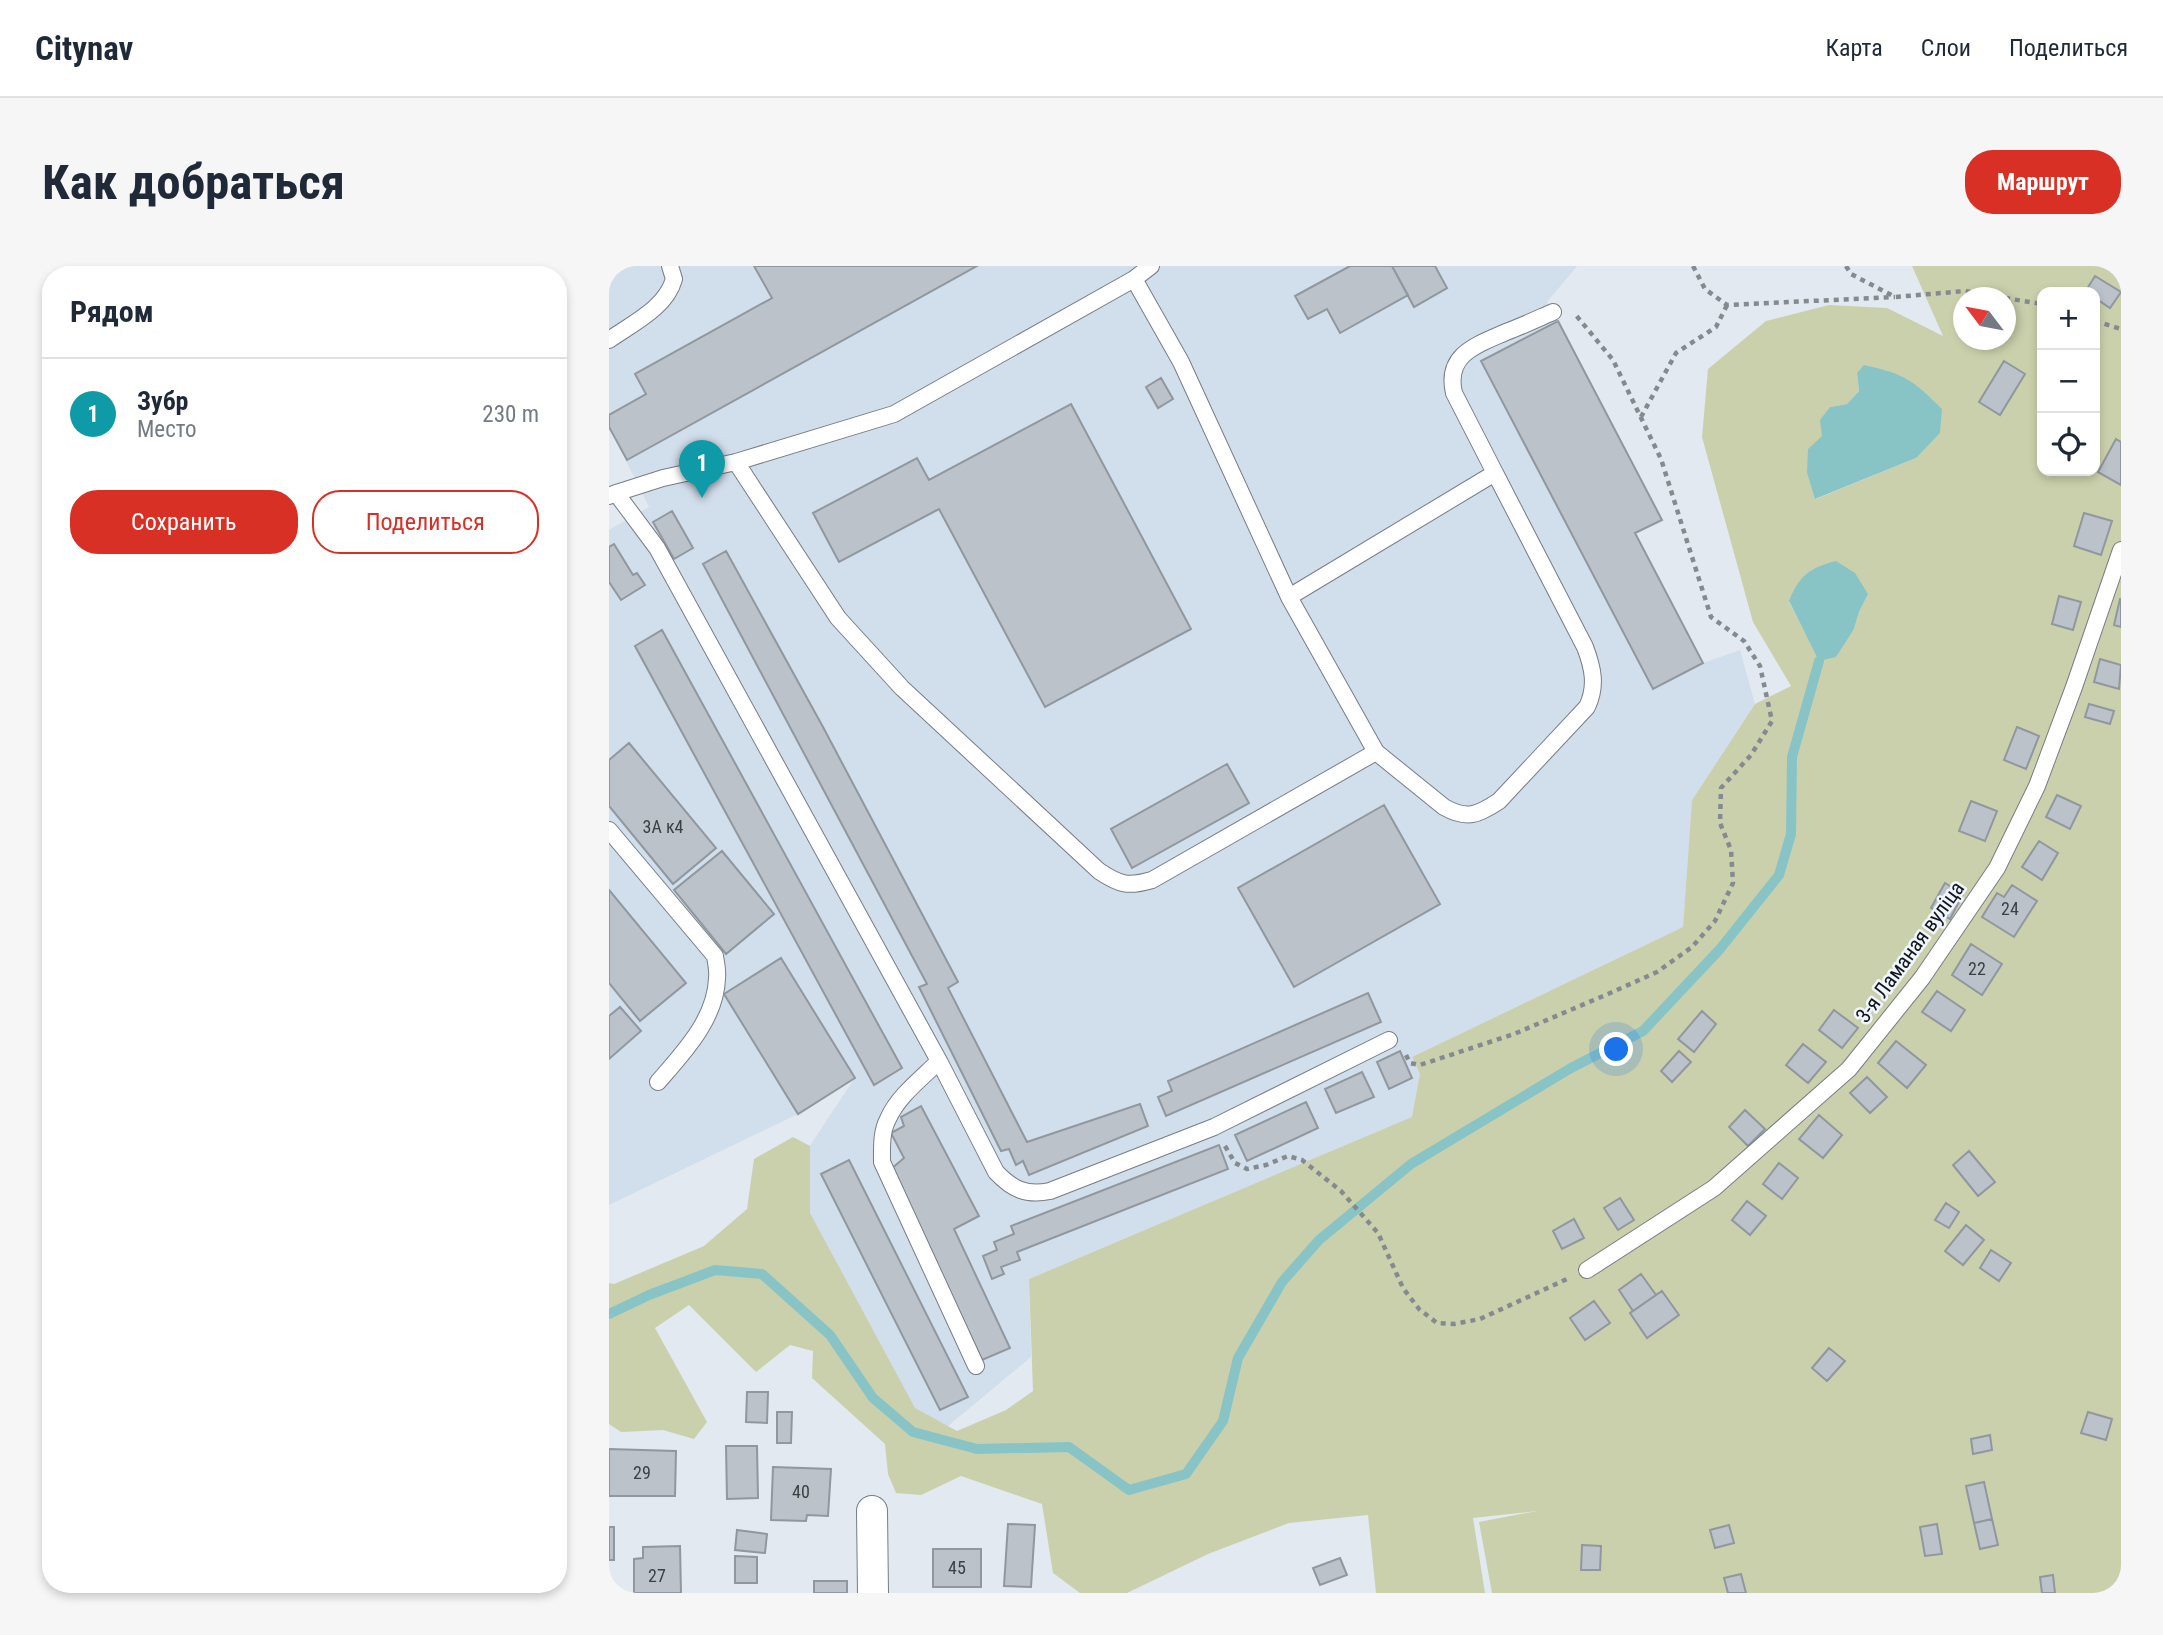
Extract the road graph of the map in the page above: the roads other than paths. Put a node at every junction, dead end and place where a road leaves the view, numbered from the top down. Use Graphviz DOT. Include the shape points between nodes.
graph roads {
  1 [pos="670,266"];
  2 [pos="1151,266"];
  3 [pos="1134,279"];
  4 [pos="1553,312"];
  5 [pos="609,340"];
  6 [pos="736,461"];
  7 [pos="1495,473"];
  8 [pos="613,495"];
  9 [pos="2121,550"];
  10 [pos="1289,597"];
  11 [pos="1376,752"];
  12 [pos="609,830"];
  13 [pos="1389,1040"];
  14 [pos="939,1061"];
  15 [pos="657,1082"];
  16 [pos="1587,1270"];
  17 [pos="975,1366"];
  18 [pos="872,1511"];
  19 [pos="873,1593"];
  1 -- 5 [label="lane" via="674,279 669,294"];
  2 -- 3 [label="lane"];
  3 -- 6 [label="lane" via="894,414"];
  3 -- 10 [label="lane" via="1181,362"];
  4 -- 7 [label="lane" via="1473,346 1452,373 1454,393"];
  6 -- 8 [label="lane"];
  6 -- 11 [label="lane" via="848,628 902,688 1099,872 1117,883 1152,880"];
  7 -- 10 [label="lane"];
  7 -- 11 [label="lane" via="1585,647 1594,677 1593,694 1587,707 1499,802 1482,812 1469,815 1444,807"];
  8 -- 14 [label="lane" via="657,548"];
  9 -- 16 [label="lane, 3-я Ламаная вуліца" via="2037,786 1997,868 1922,978 1849,1069 1714,1188"];
  10 -- 11 [label="lane"];
  12 -- 15 [label="lane" via="715,956 717,977 705,1019 689,1046"];
  13 -- 14 [label="lane" via="1214,1127 1037,1194 1017,1190 996,1172"];
  14 -- 17 [label="lane" via="887,1119 882,1162"];
  18 -- 19 [label="street"];
}
